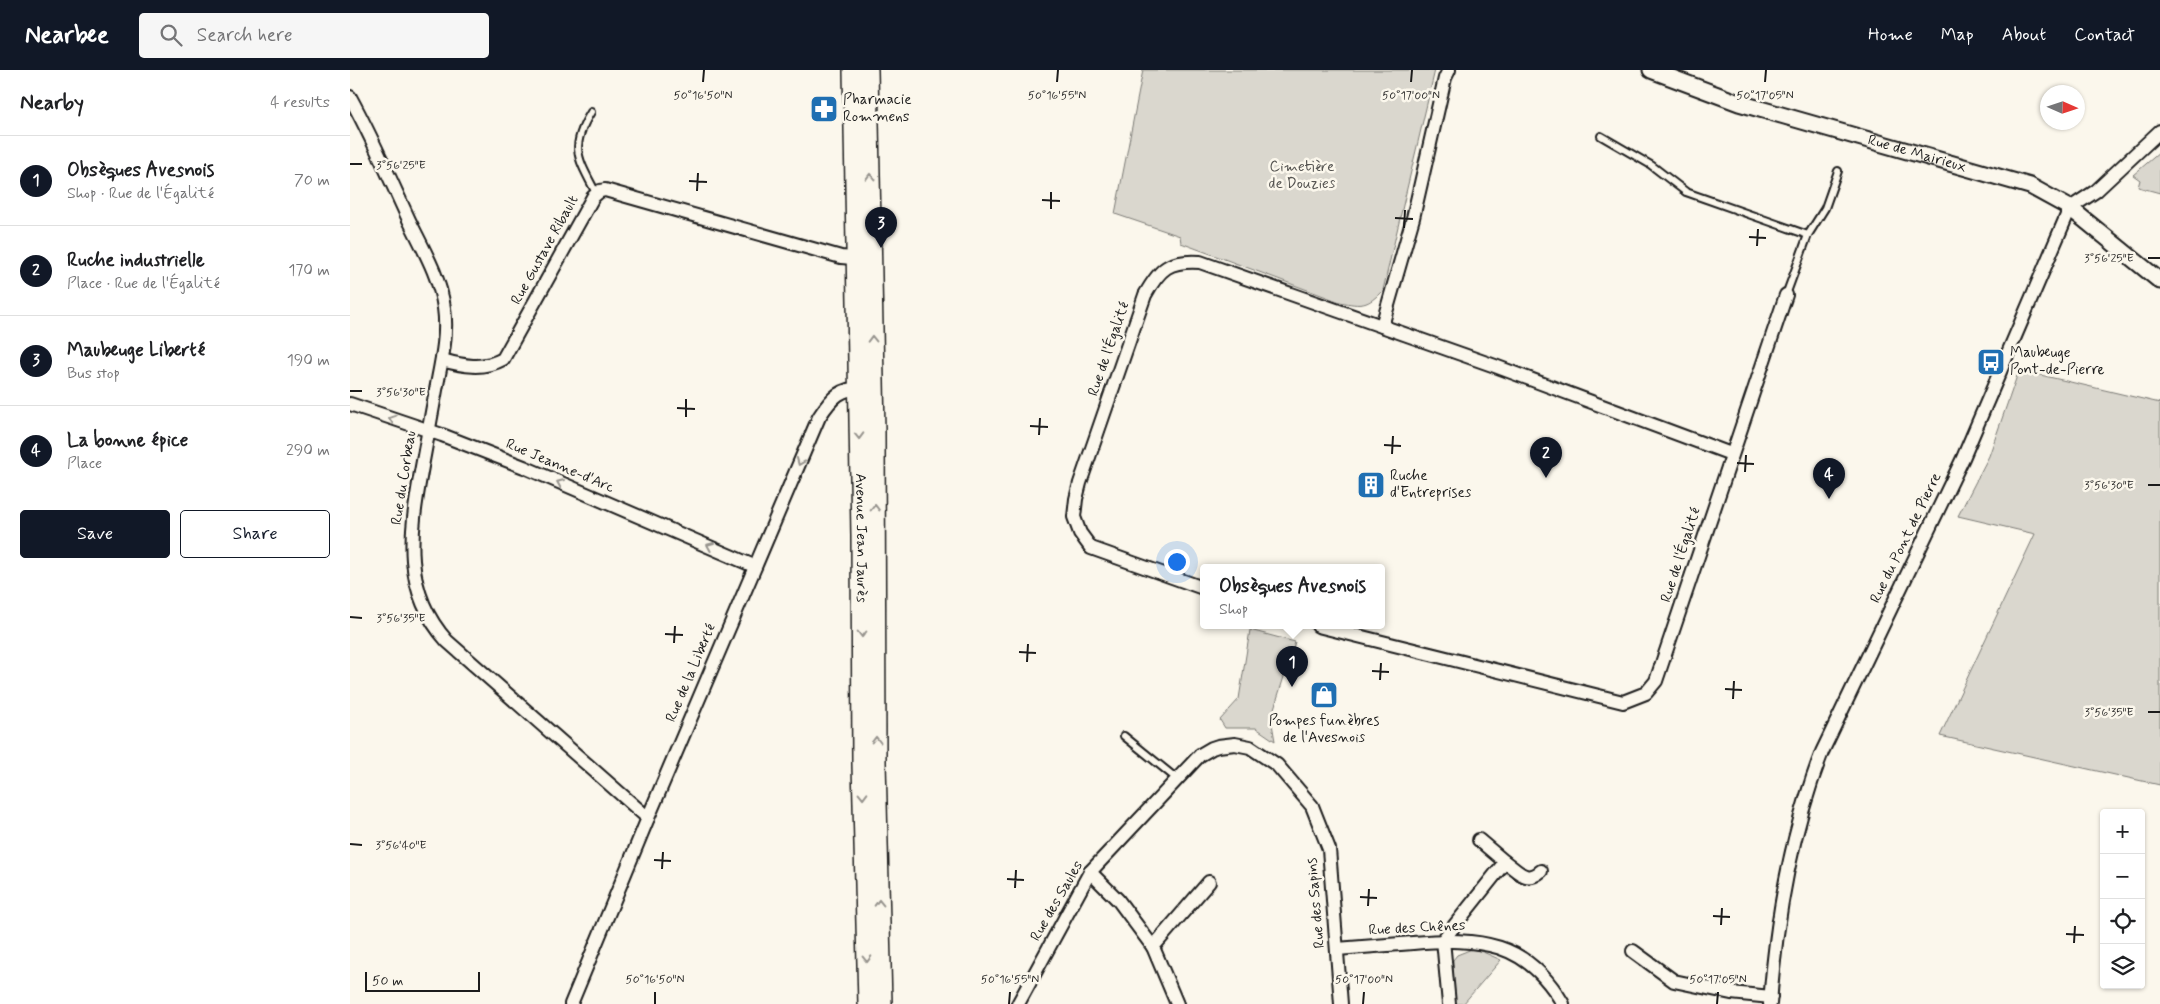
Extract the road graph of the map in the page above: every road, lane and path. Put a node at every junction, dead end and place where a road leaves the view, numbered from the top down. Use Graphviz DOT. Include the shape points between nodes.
graph roads {
  1 [pos="853,70"];
  2 [pos="868,70"];
  3 [pos="1449,70"];
  4 [pos="1651,70"];
  5 [pos="350,97"];
  6 [pos="592,112"];
  7 [pos="2160,131"];
  8 [pos="1601,136"];
  9 [pos="1838,171"];
  10 [pos="596,194"];
  11 [pos="2070,208"];
  12 [pos="1808,235"];
  13 [pos="864,259"];
  14 [pos="2160,281"];
  15 [pos="1786,295"];
  16 [pos="1382,326"];
  17 [pos="442,360"];
  18 [pos="865,388"];
  19 [pos="350,404"];
  20 [pos="428,431"];
  21 [pos="1731,454"];
  22 [pos="754,566"];
  23 [pos="1200,587"];
  24 [pos="1330,629"];
  25 [pos="1124,736"];
  26 [pos="1212,748"];
  27 [pos="1177,779"];
  28 [pos="648,818"];
  29 [pos="1479,840"];
  30 [pos="1505,862"];
  31 [pos="1540,871"];
  32 [pos="1090,872"];
  33 [pos="1209,882"];
  34 [pos="1443,940"];
  35 [pos="1153,947"];
  36 [pos="1337,949"];
  37 [pos="1633,951"];
  38 [pos="1770,1001"];
  39 [pos="570,1004"];
  40 [pos="868,1004"];
  41 [pos="882,1004"];
  42 [pos="1018,1004"];
  43 [pos="1177,1004"];
  44 [pos="1341,1004"];
  45 [pos="1449,1004"];
  46 [pos="1564,1004"];
  1 -- 13 [label="main road, Avenue Jean Jaurès"];
  13 -- 2 [label="main road, Avenue Jean Jaurès, one-way"];
  3 -- 16 [label="street" via="1413,218"];
  4 -- 11 [label="street, Rue de Mairieux" via="1748,106 2016,181"];
  5 -- 17 [label="street, Rue du Corbeau" via="439,288 444,306"];
  6 -- 10 [label="lane" via="582,128 577,146"];
  7 -- 11 [label="street" via="2105,183"];
  8 -- 12 [label="lane" via="1651,165 1686,192"];
  9 -- 12 [label="lane" via="1825,208"];
  10 -- 13 [label="street, Rue Gustave Ribault" via="605,190 841,257"];
  10 -- 17 [label="street, Rue Gustave Ribault" via="503,359 477,367"];
  11 -- 14 [label="street, Rue de Mairieux"];
  11 -- 38 [label="street, Rue du Pont de Pierre" via="1963,458 1841,711 1809,786 1778,917"];
  12 -- 15 [label="lane"];
  13 -- 18 [label="main road, Avenue Jean Jaurès"];
  15 -- 21 [label="street"];
  16 -- 21 [label="street, Rue de l'Égalité"];
  16 -- 23 [label="street, Rue de l'Égalité" via="1200,262 1183,261 1168,265 1154,278 1145,295 1080,483 1074,517 1090,548"];
  17 -- 20 [label="street, Rue du Corbeau"];
  18 -- 22 [label="street, Rue de la Liberté, one-way" via="844,390 829,401 819,417"];
  18 -- 40 [label="main road, Avenue Jean Jaurès, one-way" via="862,764"];
  41 -- 18 [label="main road, Avenue Jean Jaurès, one-way" via="876,762 875,432"];
  20 -- 19 [label="street, Rue Jeanne-d'Arc, one-way"];
  22 -- 20 [label="street, Rue Jeanne-d'Arc, one-way" via="524,468"];
  20 -- 28 [label="street, Rue du Corbeau" via="411,535 415,574 432,620 447,641"];
  21 -- 24 [label="street, Rue de l'Égalité" via="1656,681 1646,693 1623,702"];
  22 -- 28 [label="street, Rue de la Liberté"];
  25 -- 27 [label="lane"];
  26 -- 27 [label="street, Rue des Saules" via="1200,755"];
  26 -- 36 [label="street, Rue des Sapins" via="1235,744 1250,747 1277,765 1312,806 1329,850"];
  27 -- 32 [label="street, Rue des Saules"];
  28 -- 39 [label="street, Rue de la Liberté"];
  29 -- 30 [label="street"];
  30 -- 31 [label="street" via="1528,878 1533,878"];
  30 -- 34 [label="street"];
  32 -- 35 [label="street" via="1118,900"];
  32 -- 42 [label="street, Rue des Saules"];
  33 -- 35 [label="street"];
  34 -- 36 [label="street, Rue des Chênes"];
  34 -- 45 [label="street"];
  34 -- 46 [label="street, Rue des Chênes" via="1478,941 1517,954 1546,978"];
  35 -- 43 [label="street"];
  36 -- 44 [label="street, Rue des Sapins"];
  37 -- 38 [label="street" via="1674,982"];
}
